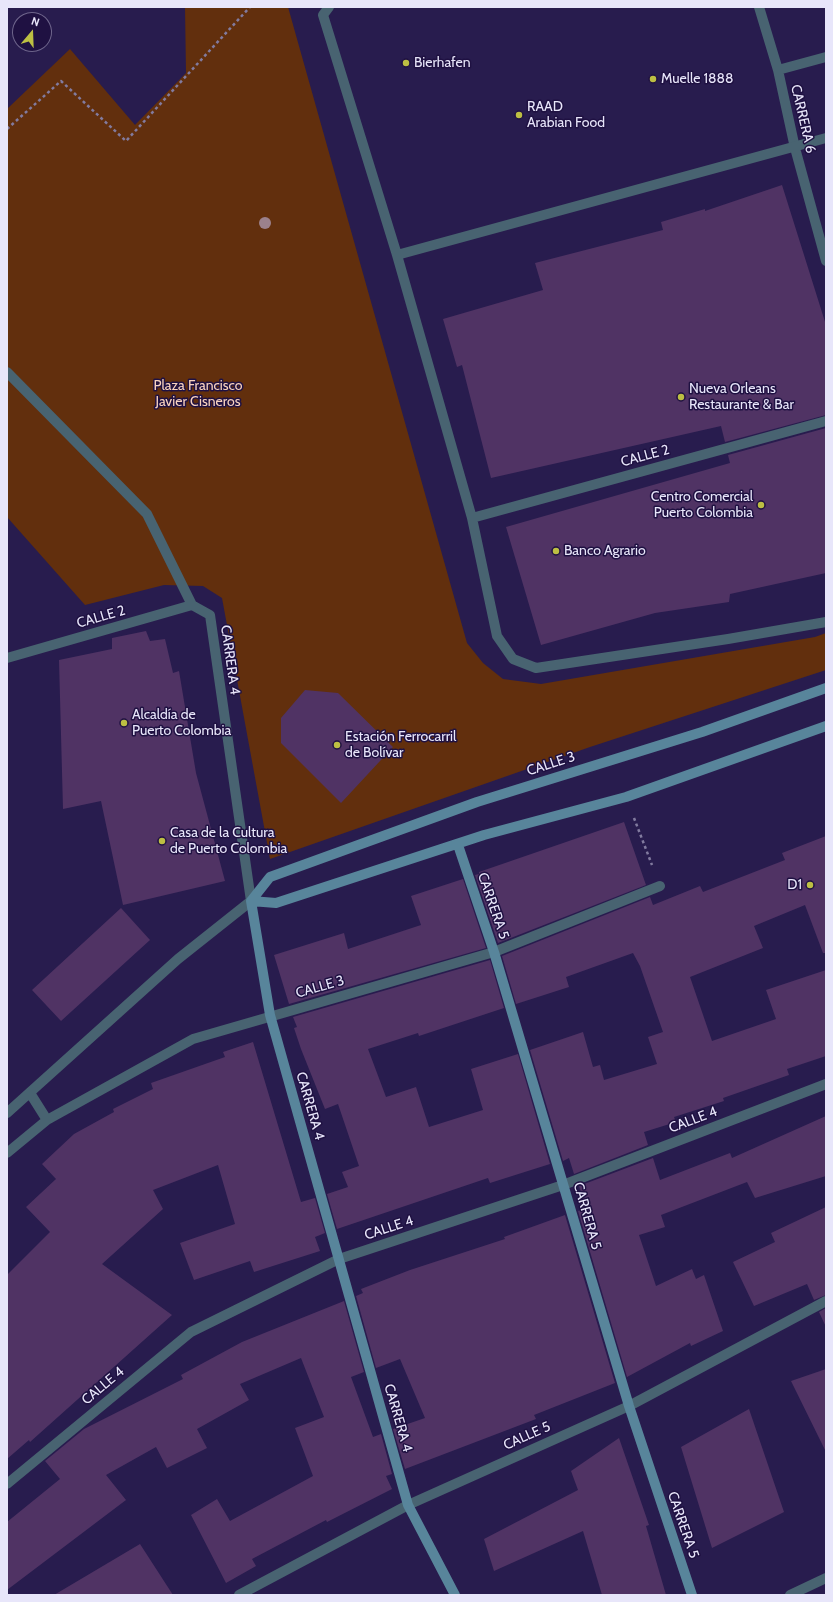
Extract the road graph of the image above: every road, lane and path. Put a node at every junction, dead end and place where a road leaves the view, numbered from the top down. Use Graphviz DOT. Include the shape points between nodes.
graph roads {
  1 [pos="250,7"];
  2 [pos="329,7"];
  3 [pos="759,7"];
  4 [pos="826,56"];
  5 [pos="778,70"];
  6 [pos="7,129"];
  7 [pos="826,138"];
  8 [pos="795,148"];
  9 [pos="397,255"];
  10 [pos="826,261"];
  11 [pos="7,372"];
  12 [pos="826,421"];
  13 [pos="472,518"];
  14 [pos="192,605"];
  15 [pos="826,622"];
  16 [pos="7,658"];
  17 [pos="826,688"];
  18 [pos="826,726"];
  19 [pos="626,797"];
  20 [pos="458,845"];
  21 [pos="660,886"];
  22 [pos="251,901"];
  23 [pos="494,952"];
  24 [pos="270,1015"];
  25 [pos="826,1084"];
  26 [pos="30,1093"];
  27 [pos="7,1113"];
  28 [pos="47,1120"];
  29 [pos="7,1154"];
  30 [pos="563,1185"];
  31 [pos="339,1259"];
  32 [pos="826,1301"];
  33 [pos="628,1406"];
  34 [pos="7,1484"];
  35 [pos="408,1505"];
  36 [pos="826,1578"];
  37 [pos="239,1595"];
  38 [pos="454,1595"];
  39 [pos="692,1595"];
  40 [pos="790,1595"];
  1 -- 6 [label="path" via="126,141 61,81"];
  2 -- 9 [label="street" via="323,15"];
  3 -- 5 [label="street, CARRERA 6"];
  4 -- 5 [label="street"];
  5 -- 8 [label="street, CARRERA 6"];
  7 -- 8 [label="street"];
  8 -- 9 [label="street"];
  8 -- 10 [label="street, CARRERA 6"];
  9 -- 13 [label="street"];
  11 -- 14 [label="street" via="147,514"];
  12 -- 13 [label="street, CALLE 2"];
  13 -- 15 [label="street" via="497,636 513,659 536,668"];
  14 -- 16 [label="street, CALLE 2"];
  14 -- 22 [label="street, CARRERA 4" via="210,615"];
  17 -- 22 [label="street, CALLE 3" via="702,732 477,802 270,877"];
  18 -- 19 [label="street"];
  19 -- 20 [label="street" via="484,835"];
  19 -- 21 [label="path"];
  20 -- 22 [label="street" via="276,903"];
  20 -- 23 [label="street, CARRERA 5"];
  21 -- 23 [label="street, CALLE 3"];
  22 -- 24 [label="street, CARRERA 4"];
  22 -- 26 [label="street, CALLE 3" via="178,959"];
  23 -- 24 [label="street, CALLE 3"];
  23 -- 30 [label="street, CARRERA 5"];
  24 -- 28 [label="street, CALLE 3" via="193,1039"];
  24 -- 31 [label="street, CARRERA 4"];
  25 -- 30 [label="street, CALLE 4"];
  26 -- 27 [label="street, CALLE 3"];
  26 -- 28 [label="street"];
  28 -- 29 [label="street, CALLE 3"];
  30 -- 31 [label="street, CALLE 4"];
  30 -- 33 [label="street, CARRERA 5"];
  31 -- 34 [label="street, CALLE 4" via="192,1332"];
  31 -- 35 [label="street, CARRERA 4"];
  32 -- 33 [label="street, CALLE 5"];
  33 -- 35 [label="street, CALLE 5"];
  33 -- 39 [label="street, CARRERA 5"];
  35 -- 37 [label="street, CALLE 5"];
  35 -- 38 [label="street, CARRERA 4"];
  36 -- 40 [label="street"];
}
